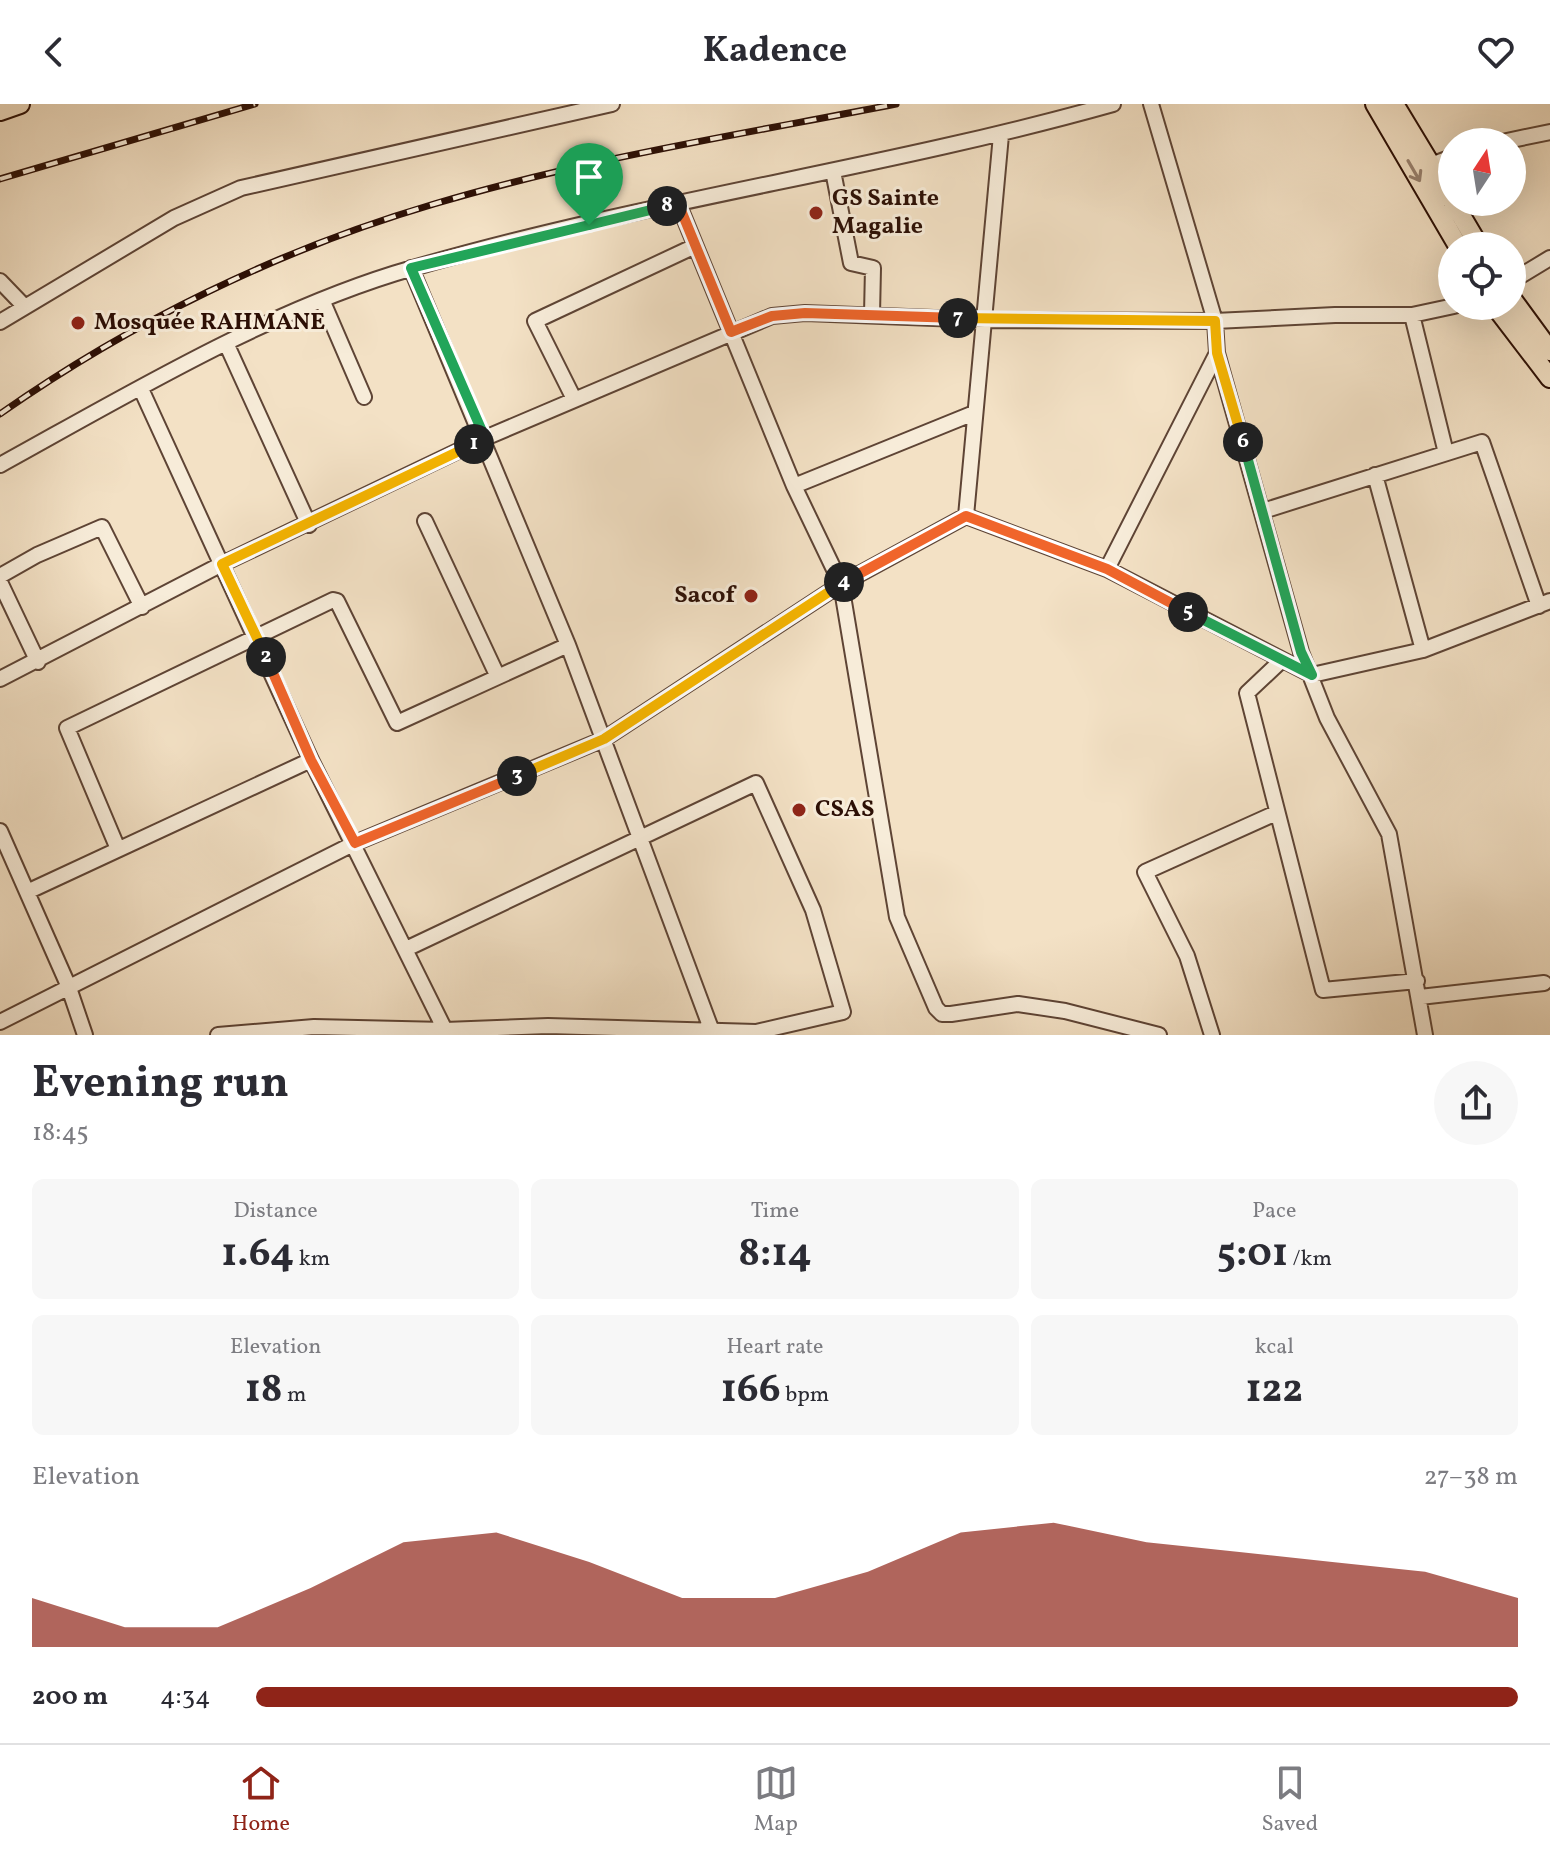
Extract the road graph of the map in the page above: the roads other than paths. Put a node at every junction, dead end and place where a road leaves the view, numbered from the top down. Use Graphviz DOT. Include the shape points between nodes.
graph roads {
  1 [pos="20,104"];
  2 [pos="612,104"];
  3 [pos="1113,104"];
  4 [pos="1151,104"];
  5 [pos="1375,104"];
  6 [pos="1394,104"];
  7 [pos="0,111"];
  8 [pos="1550,132"];
  9 [pos="1001,135"];
  10 [pos="1526,137"];
  11 [pos="1438,162"];
  12 [pos="1431,165"];
  13 [pos="833,171"];
  14 [pos="1438,176"];
  15 [pos="678,203"];
  16 [pos="1450,232"];
  17 [pos="695,246"];
  18 [pos="1550,258"];
  19 [pos="411,268"];
  20 [pos="1526,273"];
  21 [pos="0,281"];
  22 [pos="323,302"];
  23 [pos="25,307"];
  24 [pos="1438,309"];
  25 [pos="872,314"];
  26 [pos="1412,315"];
  27 [pos="1526,318"];
  28 [pos="985,320"];
  29 [pos="1506,320"];
  30 [pos="1215,321"];
  31 [pos="0,322"];
  32 [pos="731,332"];
  33 [pos="226,343"];
  34 [pos="1550,351"];
  35 [pos="1217,353"];
  36 [pos="1550,378"];
  37 [pos="141,389"];
  38 [pos="364,397"];
  39 [pos="574,399"];
  40 [pos="974,413"];
  41 [pos="485,438"];
  42 [pos="1446,453"];
  43 [pos="0,465"];
  44 [pos="1375,475"];
  45 [pos="794,486"];
  46 [pos="1263,511"];
  47 [pos="966,516"];
  48 [pos="425,521"];
  49 [pos="309,525"];
  50 [pos="222,564"];
  51 [pos="1107,569"];
  52 [pos="0,579"];
  53 [pos="841,584"];
  54 [pos="1544,604"];
  55 [pos="142,607"];
  56 [pos="256,636"];
  57 [pos="568,645"];
  58 [pos="1423,650"];
  59 [pos="1281,661"];
  60 [pos="38,662"];
  61 [pos="497,675"];
  62 [pos="1312,675"];
  63 [pos="0,679"];
  64 [pos="604,739"];
  65 [pos="311,760"];
  66 [pos="1276,813"];
  67 [pos="0,831"];
  68 [pos="641,839"];
  69 [pos="355,843"];
  70 [pos="118,849"];
  71 [pos="27,892"];
  72 [pos="406,949"];
  73 [pos="1417,981"];
  74 [pos="1544,983"];
  75 [pos="68,985"];
  76 [pos="1420,997"];
  77 [pos="0,1022"];
  78 [pos="445,1030"];
  79 [pos="713,1034"];
  80 [pos="85,1035"];
  81 [pos="218,1035"];
  82 [pos="1159,1035"];
  83 [pos="1212,1035"];
  84 [pos="1425,1035"];
  1 -- 7 [label="main road"];
  2 -- 23 [label="street" via="241,188 174,218"];
  3 -- 9 [label="street"];
  4 -- 30 [label="street"];
  5 -- 16 [label="main road, one-way"];
  6 -- 12 [label="main road"];
  8 -- 10 [label="street"];
  9 -- 13 [label="street"];
  9 -- 28 [label="street"];
  11 -- 12 [label="street"];
  12 -- 14 [label="main road"];
  13 -- 15 [label="street"];
  13 -- 25 [label="street" via="851,263 873,268"];
  15 -- 17 [label="street"];
  15 -- 19 [label="street"];
  17 -- 32 [label="street"];
  17 -- 39 [label="street" via="535,321"];
  18 -- 20 [label="street"];
  19 -- 22 [label="street"];
  19 -- 41 [label="street"];
  21 -- 23 [label="street"];
  22 -- 33 [label="street"];
  22 -- 38 [label="street"];
  23 -- 31 [label="street"];
  24 -- 26 [label="street"];
  25 -- 28 [label="street"];
  25 -- 32 [label="street" via="772,316"];
  26 -- 30 [label="street"];
  26 -- 42 [label="street"];
  27 -- 34 [label="main road"];
  28 -- 30 [label="street"];
  28 -- 40 [label="street"];
  29 -- 36 [label="main road"];
  30 -- 35 [label="street"];
  32 -- 39 [label="street"];
  32 -- 45 [label="street"];
  33 -- 37 [label="street"];
  33 -- 49 [label="street"];
  35 -- 46 [label="street"];
  35 -- 51 [label="street"];
  37 -- 43 [label="street"];
  37 -- 50 [label="street"];
  39 -- 41 [label="street"];
  40 -- 45 [label="street"];
  40 -- 47 [label="street"];
  41 -- 49 [label="street"];
  41 -- 57 [label="street"];
  42 -- 44 [label="street"];
  42 -- 54 [label="street" via="1482,442"];
  44 -- 46 [label="street"];
  44 -- 58 [label="street"];
  45 -- 53 [label="street"];
  46 -- 62 [label="street"];
  47 -- 51 [label="street"];
  47 -- 53 [label="street"];
  48 -- 61 [label="street"];
  49 -- 50 [label="street"];
  50 -- 55 [label="street"];
  50 -- 56 [label="street"];
  51 -- 59 [label="street"];
  52 -- 55 [label="street" via="37,555 102,527"];
  52 -- 60 [label="street"];
  53 -- 64 [label="street"];
  53 -- 82 [label="street" via="897,917 936,1008 951,1014 1018,1004"];
  54 -- 58 [label="street"];
  55 -- 60 [label="street"];
  56 -- 61 [label="street" via="336,600 397,723"];
  56 -- 65 [label="street"];
  56 -- 70 [label="street" via="67,728"];
  57 -- 61 [label="street"];
  57 -- 64 [label="street"];
  58 -- 62 [label="street"];
  59 -- 62 [label="street"];
  59 -- 66 [label="street" via="1247,693"];
  60 -- 63 [label="street"];
  62 -- 73 [label="street" via="1327,718 1389,834"];
  64 -- 68 [label="street"];
  64 -- 69 [label="street"];
  65 -- 69 [label="street"];
  65 -- 70 [label="street"];
  66 -- 73 [label="street" via="1323,990"];
  66 -- 83 [label="street" via="1145,872 1187,956"];
  67 -- 71 [label="street"];
  68 -- 72 [label="street"];
  68 -- 79 [label="street"];
  68 -- 79 [label="street" via="756,783 813,910 843,1012 756,1032"];
  69 -- 72 [label="street"];
  69 -- 75 [label="street"];
  70 -- 71 [label="street"];
  71 -- 75 [label="street"];
  72 -- 78 [label="street"];
  73 -- 76 [label="street"];
  74 -- 76 [label="street"];
  75 -- 77 [label="street"];
  75 -- 80 [label="street"];
  76 -- 84 [label="street"];
  78 -- 79 [label="street" via="548,1026"];
  78 -- 81 [label="street" via="314,1027"];
}
